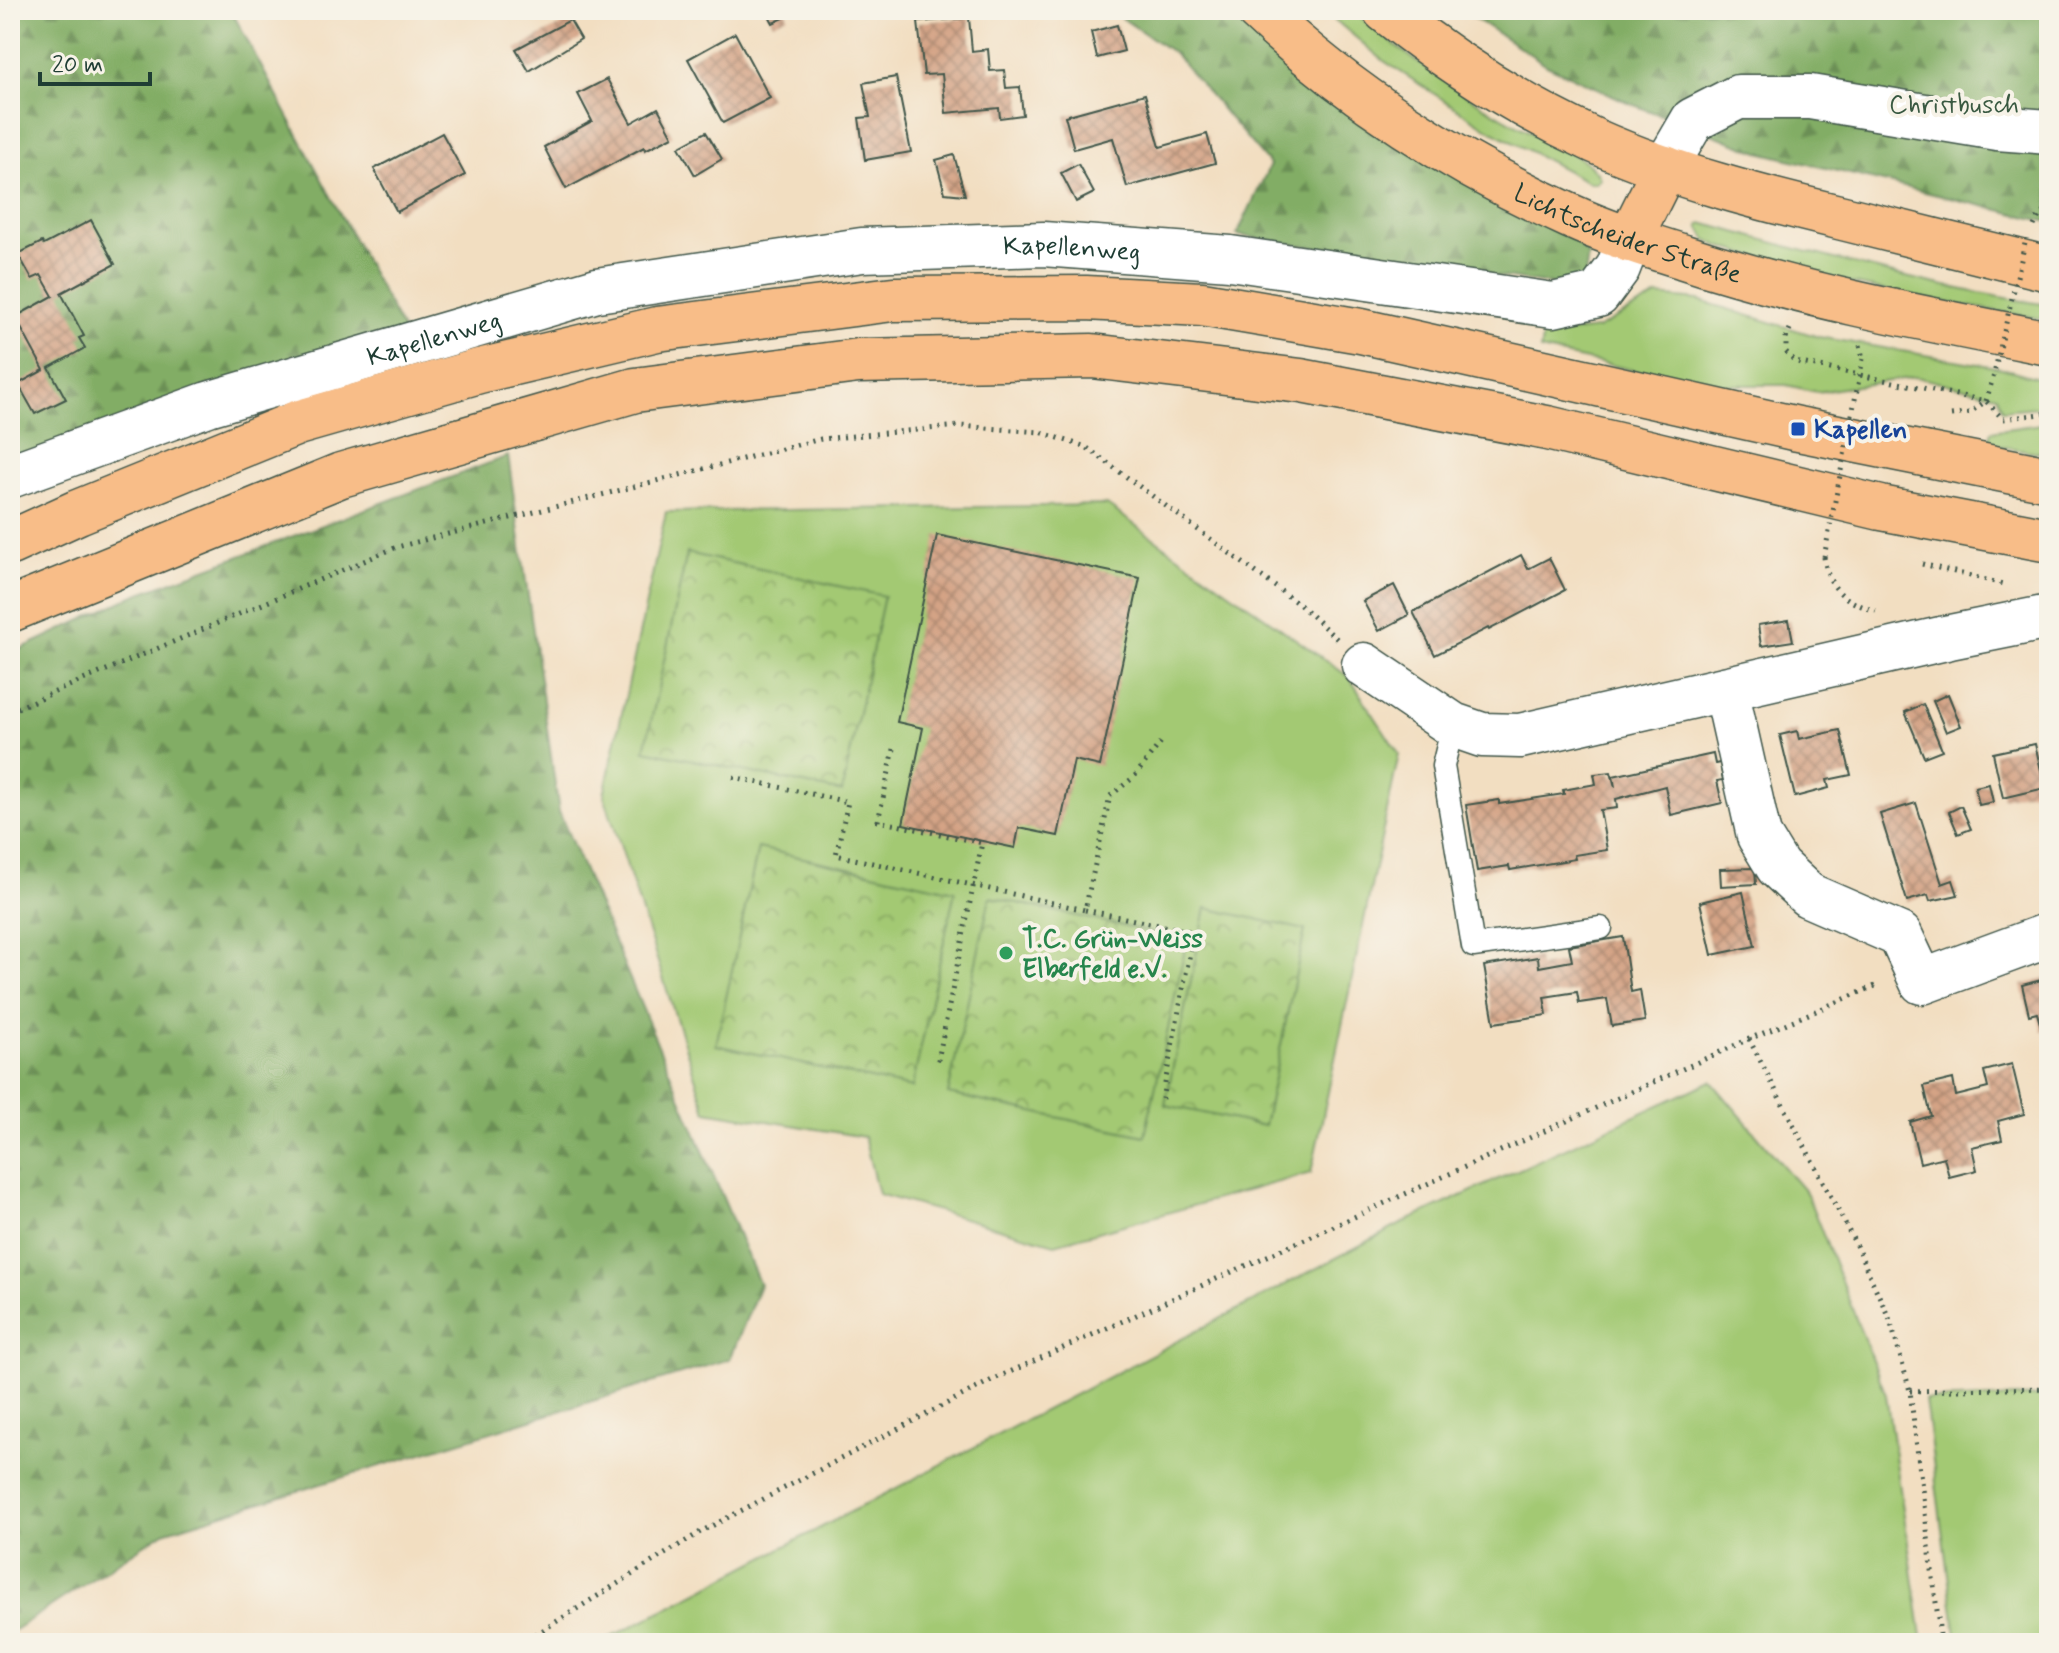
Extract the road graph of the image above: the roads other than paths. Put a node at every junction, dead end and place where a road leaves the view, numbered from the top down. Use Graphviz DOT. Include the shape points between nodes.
graph roads {
  1 [pos="1258,10"];
  2 [pos="1385,10"];
  3 [pos="2049,132"];
  4 [pos="1665,168"];
  5 [pos="1629,240"];
  6 [pos="2038,254"];
  7 [pos="2049,343"];
  8 [pos="10,476"];
  9 [pos="2049,479"];
  10 [pos="2049,540"];
  11 [pos="10,543"];
  12 [pos="10,610"];
  13 [pos="2049,617"];
  14 [pos="1364,665"];
  15 [pos="1726,689"];
  16 [pos="1453,725"];
  17 [pos="1601,928"];
  18 [pos="2049,935"];
  1 -- 5 [label="main road, Lichtscheider Straße" via="1325,67 1427,139 1533,198"];
  2 -- 4 [label="main road" via="1460,65 1541,114"];
  3 -- 4 [label="street, Kapellenweg" via="1810,97 1738,97 1693,120"];
  4 -- 5 [label="main road, Kapellenweg"];
  4 -- 6 [label="main road" via="1781,203"];
  5 -- 7 [label="main road, Lichtscheider Straße" via="1847,304"];
  5 -- 8 [label="street, Kapellenweg" via="1618,268 1598,295 1553,305 1230,258 1043,244 862,250 597,290 208,404"];
  9 -- 11 [label="main road" via="1361,331 1202,304 1086,298 893,299 657,329 479,371 297,423"];
  10 -- 12 [label="main road" via="1881,508 1547,428 1301,381 1092,356 858,361 635,390 341,475"];
  13 -- 15 [label="street"];
  14 -- 16 [label="street"];
  15 -- 16 [label="street" via="1520,736 1482,735"];
  15 -- 18 [label="street" via="1759,836 1778,867 1808,895 1900,935 1922,982"];
  16 -- 17 [label="lane" via="1443,766 1473,946"];
}
